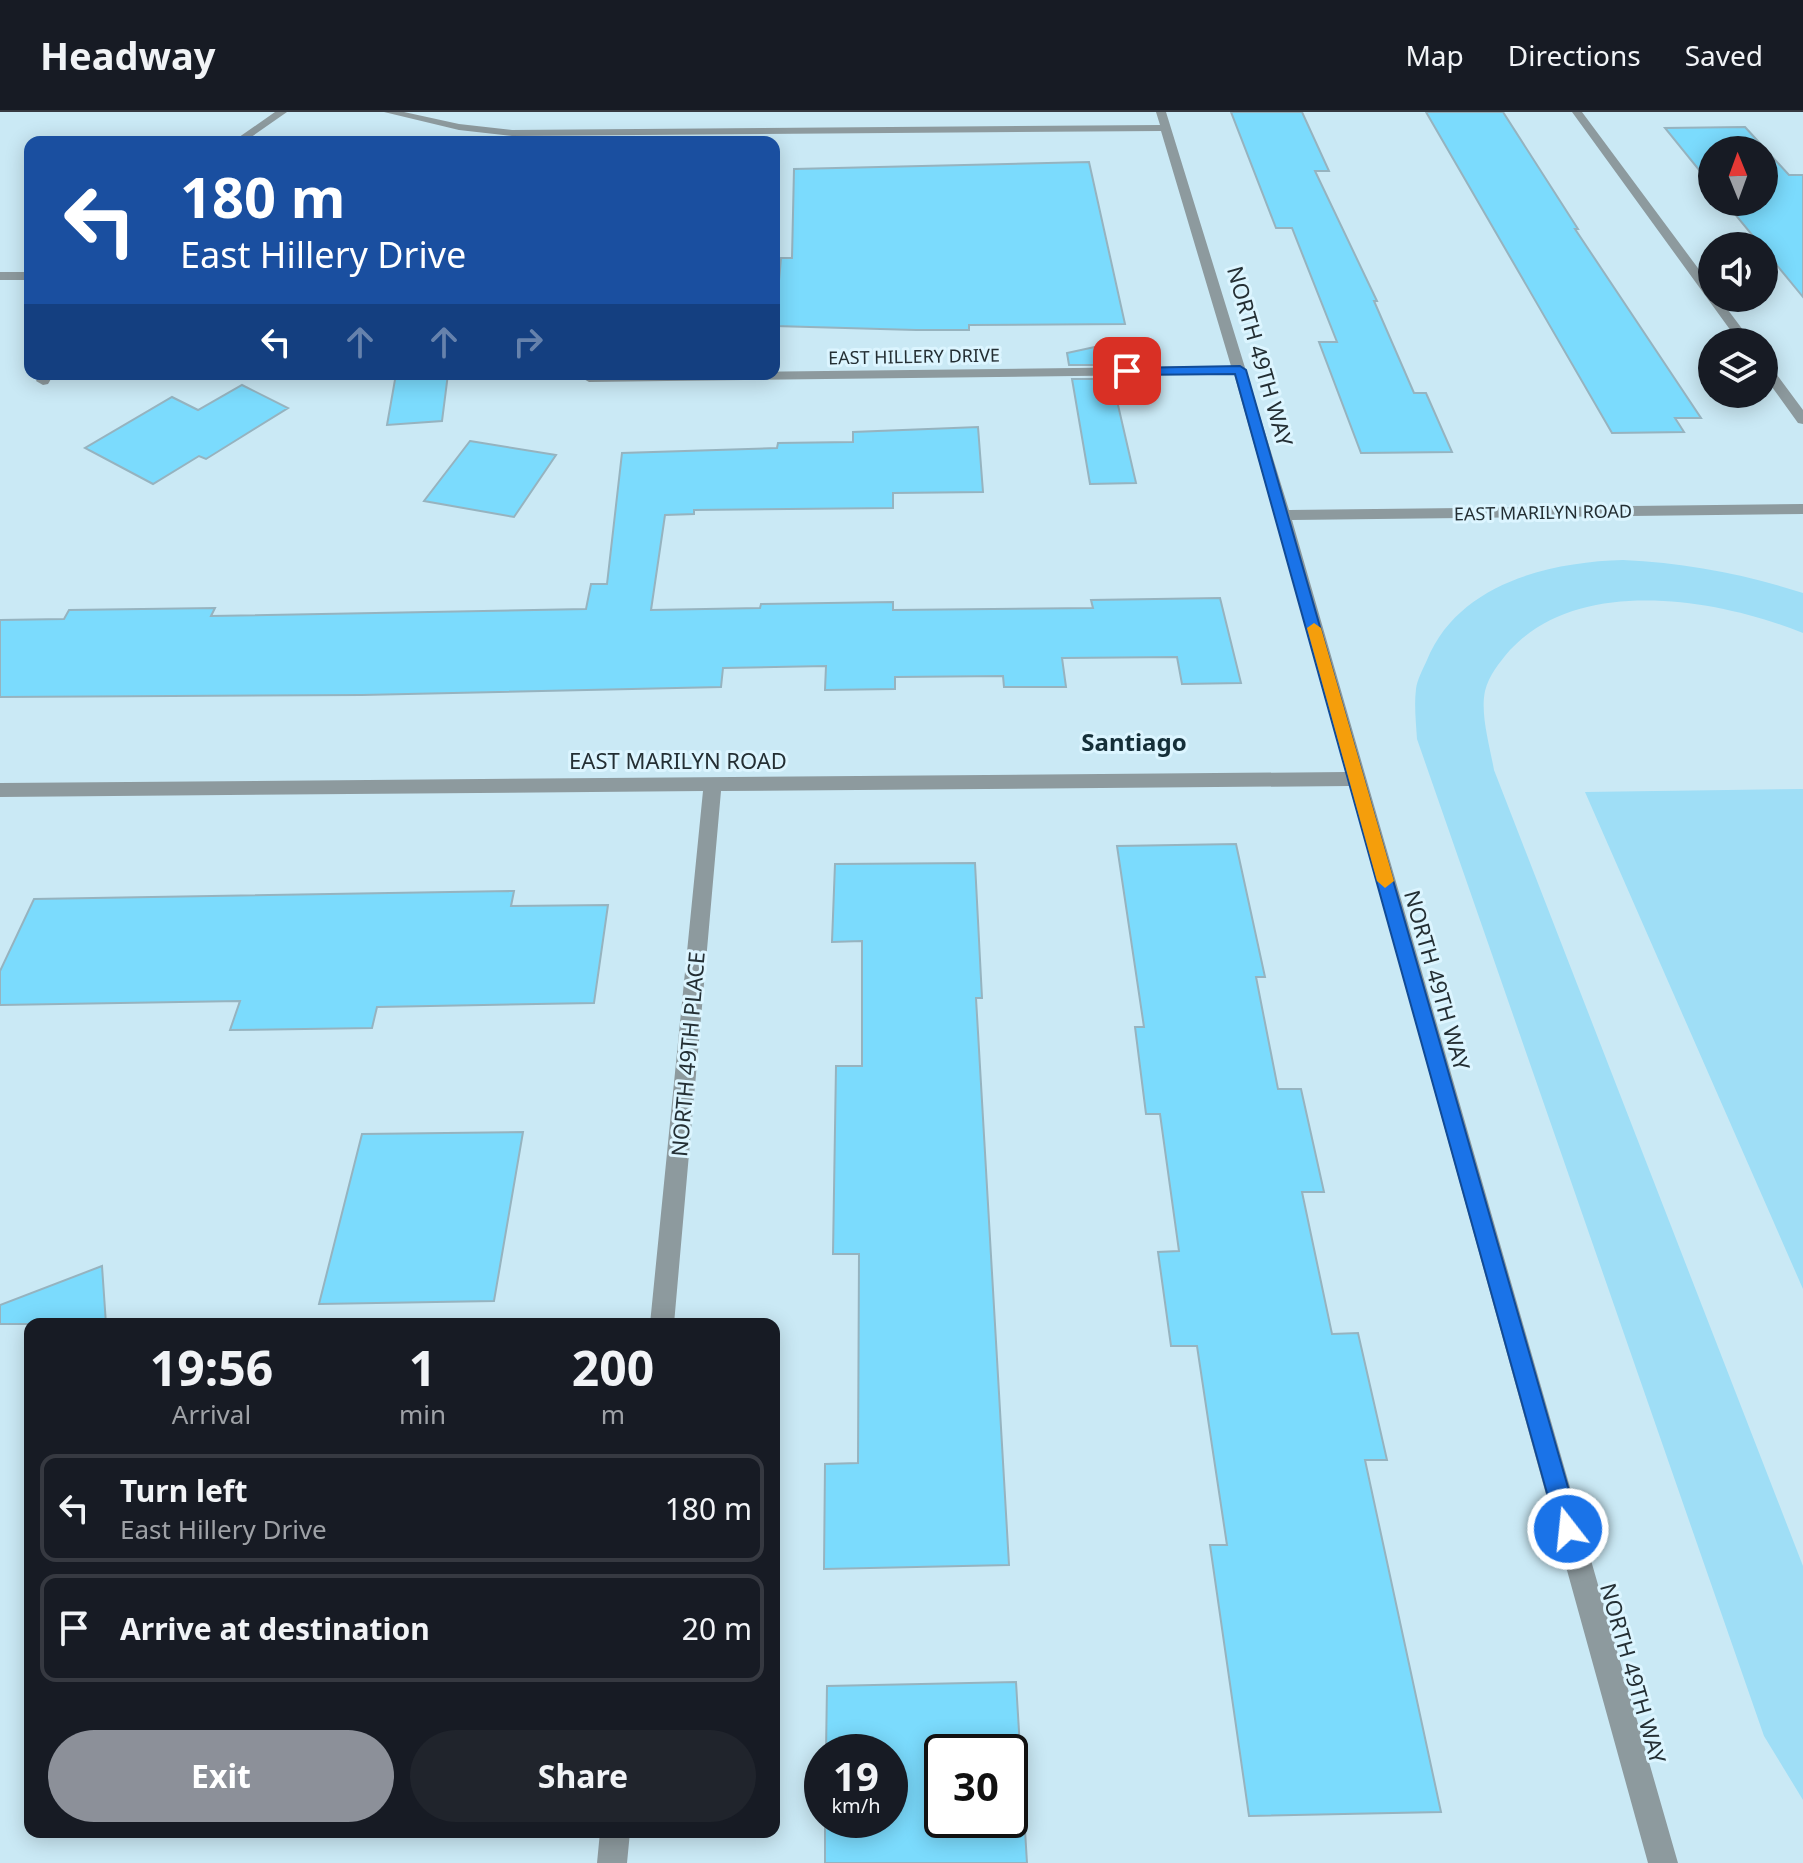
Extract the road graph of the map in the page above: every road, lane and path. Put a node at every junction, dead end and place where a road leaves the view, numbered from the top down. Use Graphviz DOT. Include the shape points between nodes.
graph roads {
  1 [pos="282,112"];
  2 [pos="389,112"];
  3 [pos="1577,112"];
  4 [pos="1163,120"];
  5 [pos="246,136"];
  6 [pos="0,276"];
  7 [pos="24,276"];
  8 [pos="1698,277"];
  9 [pos="1240,370"];
  10 [pos="780,376"];
  11 [pos="1778,386"];
  12 [pos="1803,420"];
  13 [pos="1803,509"];
  14 [pos="1283,515"];
  15 [pos="1356,779"];
  16 [pos="713,783"];
  17 [pos="0,790"];
  18 [pos="663,1318"];
  19 [pos="614,1838"];
  20 [pos="612,1863"];
  21 [pos="1663,1863"];
  1 -- 5 [label="street"];
  2 -- 4 [label="street" via="512,133"];
  3 -- 8 [label="street"];
  4 -- 9 [label="street, NORTH 49TH WAY"];
  6 -- 7 [label="street"];
  9 -- 10 [label="street, EAST HILLERY DRIVE"];
  9 -- 14 [label="street, NORTH 49TH WAY"];
  11 -- 12 [label="street"];
  13 -- 14 [label="street, EAST MARILYN ROAD"];
  14 -- 15 [label="street, NORTH 49TH WAY"];
  15 -- 16 [label="street, EAST MARILYN ROAD"];
  15 -- 21 [label="street, NORTH 49TH WAY"];
  16 -- 17 [label="street, EAST MARILYN ROAD"];
  16 -- 18 [label="street, NORTH 49TH PLACE"];
  19 -- 20 [label="street"];
}
